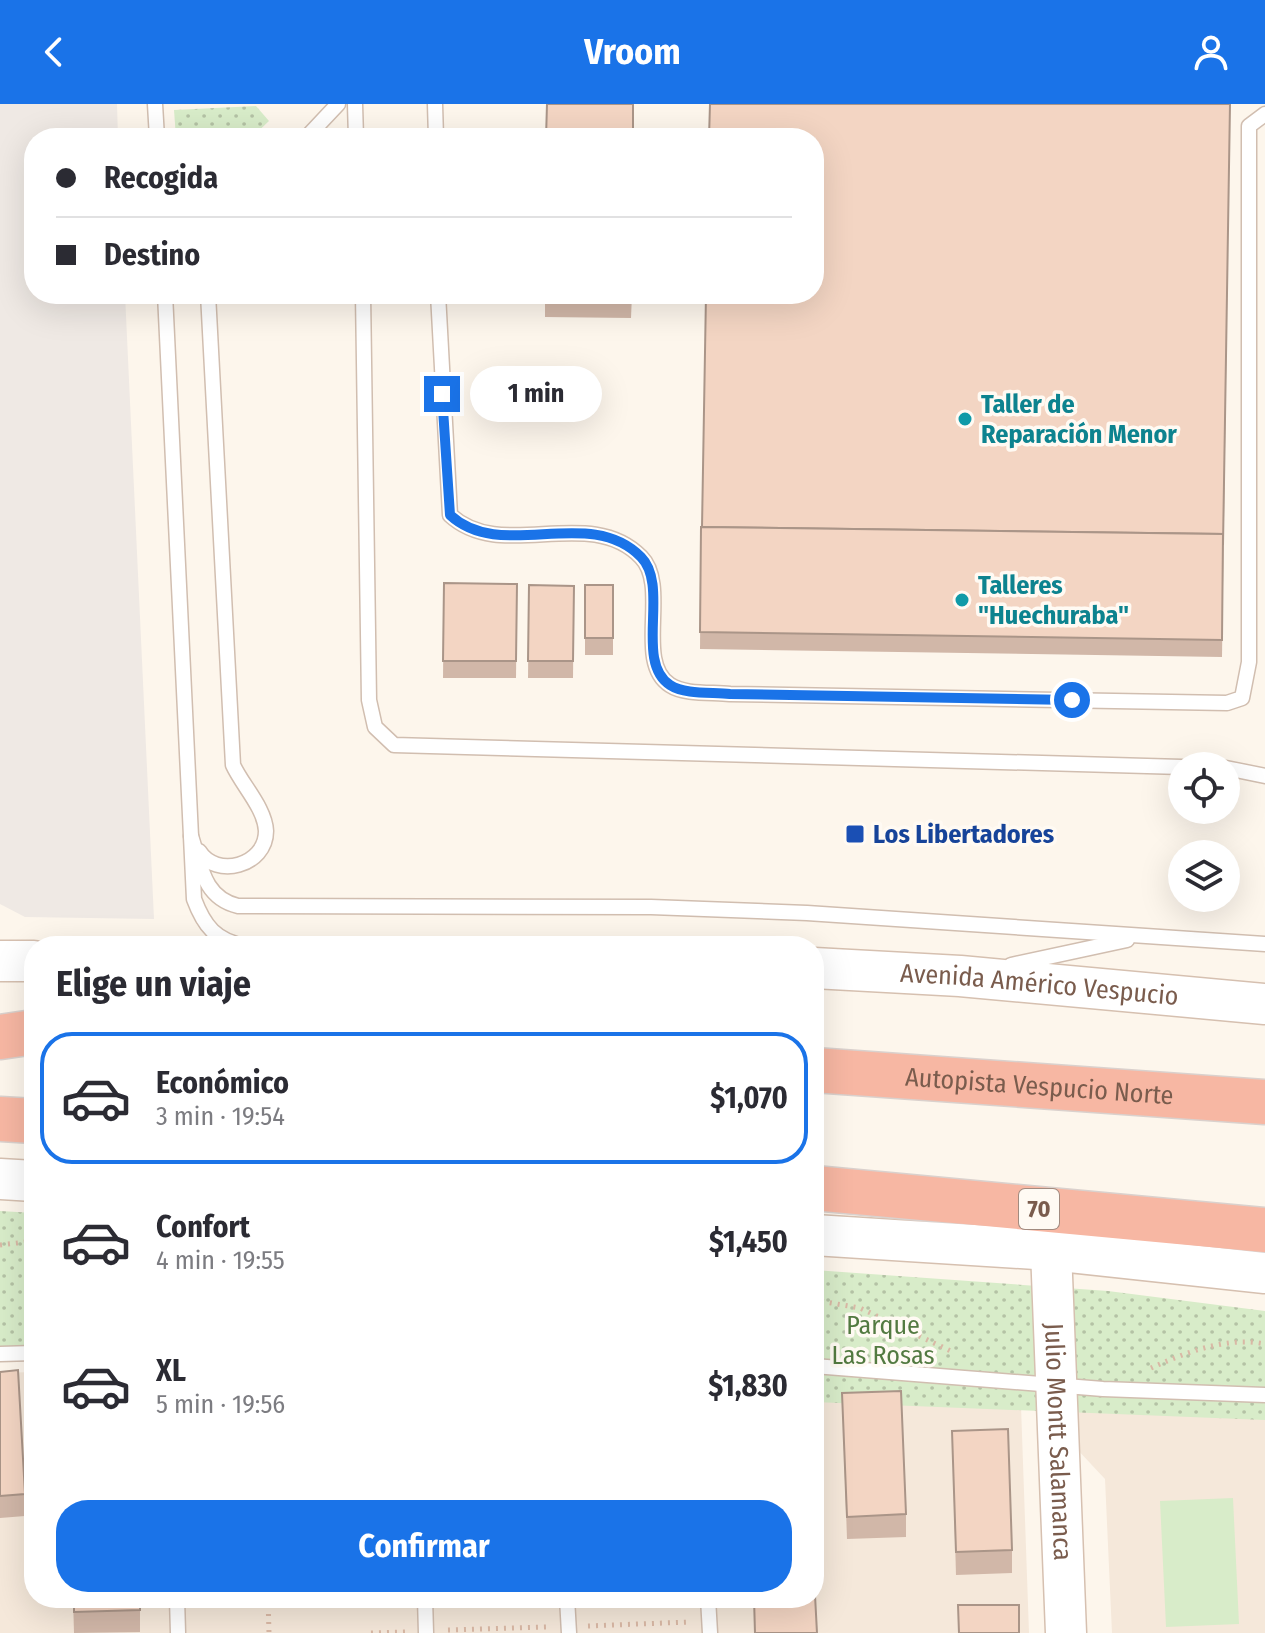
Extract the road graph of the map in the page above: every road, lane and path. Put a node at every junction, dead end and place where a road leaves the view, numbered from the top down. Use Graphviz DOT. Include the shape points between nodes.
graph roads {
  1 [pos="155,104"];
  2 [pos="338,104"];
  3 [pos="355,104"];
  4 [pos="435,104"];
  5 [pos="1265,114"];
  6 [pos="156,128"];
  7 [pos="315,128"];
  8 [pos="356,128"];
  9 [pos="436,128"];
  10 [pos="1249,202"];
  11 [pos="1265,202"];
  12 [pos="165,304"];
  13 [pos="209,304"];
  14 [pos="363,304"];
  15 [pos="439,304"];
  16 [pos="1168,767"];
  17 [pos="1240,768"];
  18 [pos="1265,769"];
  19 [pos="1240,770"];
  20 [pos="1265,776"];
  21 [pos="191,836"];
  22 [pos="215,936"];
  23 [pos="1143,936"];
  24 [pos="1265,944"];
  25 [pos="0,961"];
  26 [pos="24,961"];
  27 [pos="824,969"];
  28 [pos="960,976"];
  29 [pos="1265,1004"];
  30 [pos="24,1034"];
  31 [pos="0,1038"];
  32 [pos="24,1040"];
  33 [pos="824,1071"];
  34 [pos="1265,1102"];
  35 [pos="0,1119"];
  36 [pos="24,1120"];
  37 [pos="0,1179"];
  38 [pos="24,1180"];
  39 [pos="824,1189"];
  40 [pos="1265,1230"];
  41 [pos="824,1236"];
  42 [pos="24,1242"];
  43 [pos="0,1245"];
  44 [pos="1051,1250"];
  45 [pos="1265,1273"];
  46 [pos="824,1302"];
  47 [pos="1265,1344"];
  48 [pos="24,1353"];
  49 [pos="0,1354"];
  50 [pos="963,1356"];
  51 [pos="824,1367"];
  52 [pos="1056,1383"];
  53 [pos="1103,1389"];
  54 [pos="1265,1395"];
  55 [pos="177,1608"];
  56 [pos="268,1608"];
  57 [pos="425,1608"];
  58 [pos="567,1608"];
  59 [pos="709,1627"];
  60 [pos="568,1630"];
  61 [pos="426,1632"];
  62 [pos="178,1633"];
  63 [pos="269,1633"];
  64 [pos="371,1633"];
  65 [pos="1066,1633"];
  1 -- 6 [label="lane"];
  2 -- 7 [label="lane"];
  3 -- 8 [label="lane"];
  4 -- 9 [label="lane"];
  5 -- 10 [label="lane" via="1249,126"];
  10 -- 11 [label="lane"];
  10 -- 15 [label="lane" via="1249,662 1242,698 1227,703 730,694 670,685 654,654 652,579 644,559 601,534 483,534 450,515"];
  12 -- 21 [label="lane"];
  13 -- 21 [label="lane" via="233,765 260,809 266,832 258,853 244,864 224,868 205,861"];
  14 -- 16 [label="lane" via="369,700 375,727 394,745"];
  17 -- 18 [label="lane"];
  19 -- 20 [label="lane"];
  21 -- 22 [label="lane" via="194,899"];
  21 -- 23 [label="lane" via="208,889 222,902 238,906 651,907"];
  23 -- 24 [label="lane"];
  23 -- 28 [label="lane"];
  25 -- 26 [label="main road"];
  27 -- 28 [label="main road, Avenida Américo Vespucio"];
  28 -- 29 [label="main road, Avenida Américo Vespucio"];
  30 -- 31 [label="highway"];
  31 -- 32 [label="highway"];
  33 -- 34 [label="highway, Autopista Vespucio Norte"];
  35 -- 36 [label="highway"];
  37 -- 38 [label="main road"];
  39 -- 40 [label="highway, 70"];
  41 -- 44 [label="main road"];
  42 -- 43 [label="path"];
  44 -- 45 [label="main road"];
  44 -- 52 [label="main road, Julio Montt Salamanca"];
  46 -- 50 [label="path" via="860,1308"];
  47 -- 53 [label="path" via="1249,1340 1182,1354"];
  48 -- 49 [label="lane"];
  51 -- 52 [label="lane"];
  52 -- 53 [label="lane"];
  52 -- 65 [label="main road, Julio Montt Salamanca"];
  53 -- 54 [label="lane"];
  55 -- 62 [label="lane"];
  56 -- 63 [label="path"];
  57 -- 61 [label="lane"];
  58 -- 60 [label="lane"];
  59 -- 60 [label="path"];
  60 -- 61 [label="path"];
  61 -- 64 [label="path"];
}
